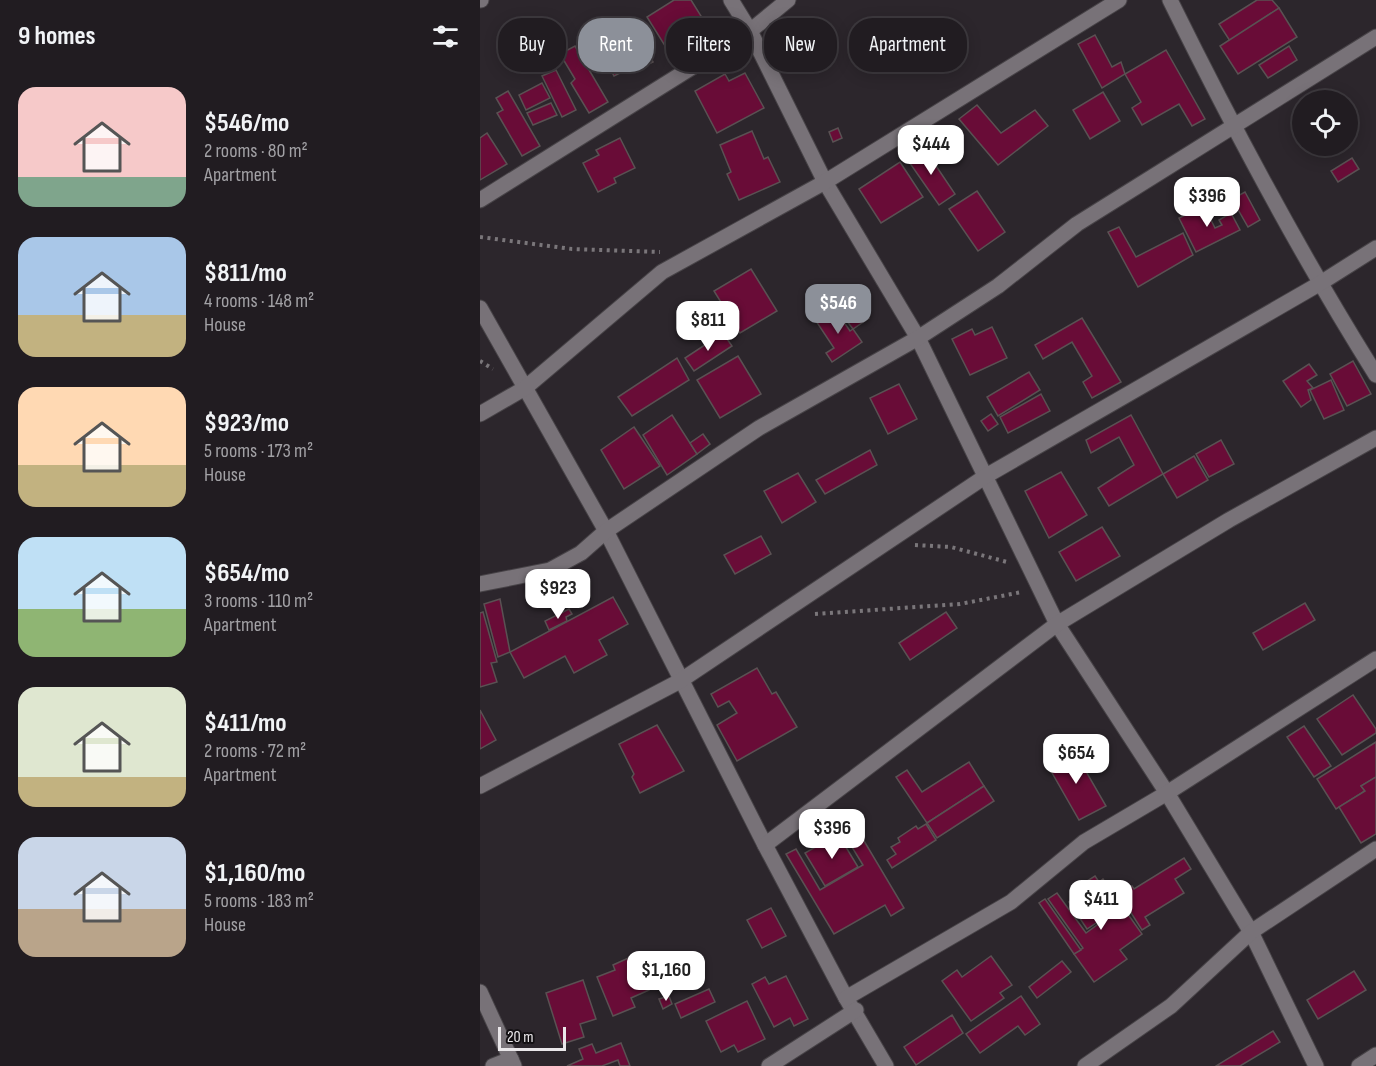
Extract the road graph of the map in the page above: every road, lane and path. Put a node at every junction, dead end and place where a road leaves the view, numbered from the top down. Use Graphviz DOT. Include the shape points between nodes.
graph roads {
  1 [pos="731,0"];
  2 [pos="788,0"];
  3 [pos="1119,0"];
  4 [pos="1170,0"];
  5 [pos="742,18"];
  6 [pos="752,29"];
  7 [pos="752,35"];
  8 [pos="1376,37"];
  9 [pos="684,72"];
  10 [pos="1233,127"];
  11 [pos="825,182"];
  12 [pos="480,200"];
  13 [pos="480,237"];
  14 [pos="1376,248"];
  15 [pos="696,253"];
  16 [pos="1319,284"];
  17 [pos="480,308"];
  18 [pos="918,338"];
  19 [pos="1376,375"];
  20 [pos="525,388"];
  21 [pos="480,414"];
  22 [pos="1376,438"];
  23 [pos="986,476"];
  24 [pos="606,531"];
  25 [pos="884,544"];
  26 [pos="1031,570"];
  27 [pos="480,584"];
  28 [pos="1040,588"];
  29 [pos="788,609"];
  30 [pos="1057,624"];
  31 [pos="1376,659"];
  32 [pos="680,681"];
  33 [pos="480,786"];
  34 [pos="1167,793"];
  35 [pos="765,845"];
  36 [pos="1376,849"];
  37 [pos="1251,932"];
  38 [pos="480,992"];
  39 [pos="851,1004"];
  40 [pos="1376,1055"];
  41 [pos="512,1062"];
  42 [pos="493,1066"];
  43 [pos="768,1066"];
  44 [pos="886,1066"];
  45 [pos="1085,1066"];
  46 [pos="1316,1066"];
  47 [pos="1359,1066"];
  1 -- 5 [label="street"];
  2 -- 6 [label="street"];
  3 -- 11 [label="street"];
  4 -- 10 [label="street"];
  7 -- 11 [label="street"];
  8 -- 10 [label="street"];
  9 -- 12 [label="street"];
  10 -- 16 [label="street"];
  10 -- 18 [label="street" via="1077,224 998,286"];
  11 -- 15 [label="street"];
  11 -- 18 [label="street"];
  13 -- 15 [label="path" via="572,249"];
  14 -- 16 [label="street"];
  15 -- 20 [label="street" via="662,272"];
  16 -- 19 [label="street"];
  16 -- 23 [label="street"];
  17 -- 20 [label="street"];
  18 -- 23 [label="street"];
  18 -- 24 [label="street" via="759,428"];
  20 -- 21 [label="street"];
  20 -- 24 [label="street"];
  22 -- 30 [label="street" via="1229,520"];
  23 -- 25 [label="street"];
  23 -- 26 [label="street"];
  24 -- 27 [label="street" via="581,553 550,570"];
  24 -- 32 [label="street"];
  25 -- 26 [label="path" via="951,547"];
  25 -- 29 [label="street"];
  26 -- 28 [label="street"];
  28 -- 29 [label="path" via="960,604 821,615"];
  28 -- 30 [label="street"];
  29 -- 32 [label="street"];
  30 -- 34 [label="street"];
  30 -- 35 [label="street"];
  31 -- 34 [label="street"];
  32 -- 33 [label="street"];
  32 -- 35 [label="street"];
  34 -- 37 [label="street"];
  34 -- 39 [label="street" via="1084,842 1011,902"];
  35 -- 39 [label="street"];
  36 -- 37 [label="street"];
  37 -- 45 [label="street" via="1172,1006"];
  37 -- 46 [label="street"];
  38 -- 41 [label="street"];
  39 -- 43 [label="street"];
  39 -- 44 [label="street"];
  40 -- 47 [label="street"];
  41 -- 42 [label="street"];
}
